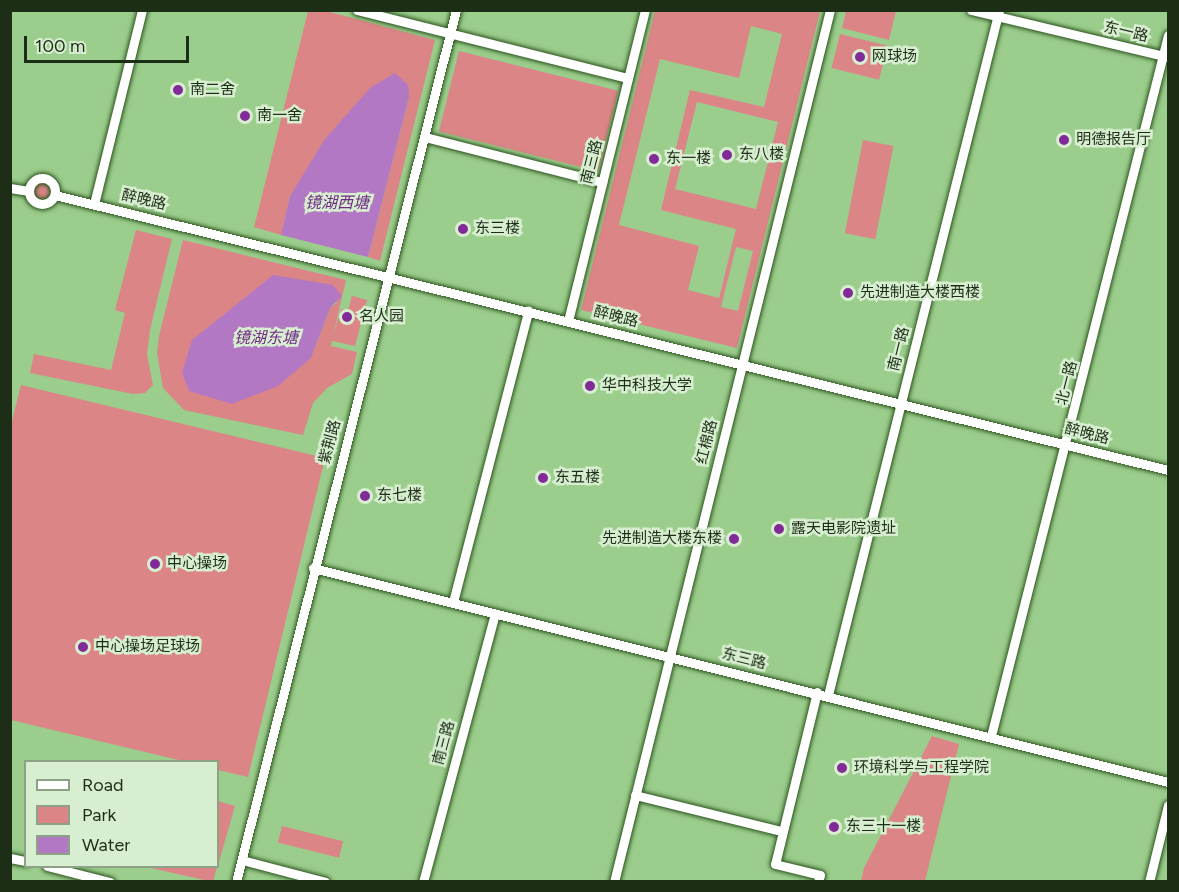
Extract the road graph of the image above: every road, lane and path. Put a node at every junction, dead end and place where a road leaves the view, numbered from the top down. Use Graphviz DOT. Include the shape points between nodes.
graph roads {
  1 [pos="142,10"];
  2 [pos="357,10"];
  3 [pos="456,10"];
  4 [pos="645,10"];
  5 [pos="830,10"];
  6 [pos="972,10"];
  7 [pos="998,14"];
  8 [pos="450,34"];
  9 [pos="1168,35"];
  10 [pos="1166,57"];
  11 [pos="628,78"];
  12 [pos="424,137"];
  13 [pos="602,182"];
  14 [pos="10,188"];
  15 [pos="29,191"];
  16 [pos="55,195"];
  17 [pos="94,204"];
  18 [pos="390,276"];
  19 [pos="528,311"];
  20 [pos="568,321"];
  21 [pos="742,364"];
  22 [pos="901,403"];
  23 [pos="1067,445"];
  24 [pos="1168,470"];
  25 [pos="313,568"];
  26 [pos="453,602"];
  27 [pos="495,613"];
  28 [pos="669,656"];
  29 [pos="817,692"];
  30 [pos="828,695"];
  31 [pos="991,736"];
  32 [pos="1168,782"];
  33 [pos="635,795"];
  34 [pos="1168,804"];
  35 [pos="782,831"];
  36 [pos="242,860"];
  37 [pos="51,868"];
  38 [pos="110,882"];
  39 [pos="236,882"];
  40 [pos="325,882"];
  41 [pos="423,882"];
  42 [pos="614,882"];
  43 [pos="818,882"];
  44 [pos="1149,882"];
  1 -- 17 [label="street"];
  2 -- 8 [label="street"];
  3 -- 8 [label="street, 紫荆路"];
  4 -- 11 [label="street, 南三路"];
  5 -- 21 [label="street, 红棉路"];
  6 -- 7 [label="street, 东一路"];
  7 -- 10 [label="street, 东一路"];
  7 -- 22 [label="street, 南一路"];
  8 -- 11 [label="street"];
  8 -- 12 [label="street, 紫荆路"];
  9 -- 10 [label="street, 北一路"];
  10 -- 23 [label="street, 北一路"];
  11 -- 13 [label="street, 南三路"];
  12 -- 13 [label="street"];
  12 -- 18 [label="street, 紫荆路"];
  13 -- 20 [label="street, 南三路"];
  14 -- 15 [label="street, 醉晚路"];
  15 -- 16 [label="street, 醉晚路" via="39,204 47,204"];
  15 -- 16 [label="street, 醉晚路" via="34,181 46,178 54,186"];
  16 -- 17 [label="street, 醉晚路"];
  17 -- 18 [label="street, 醉晚路"];
  18 -- 19 [label="street, 醉晚路"];
  18 -- 25 [label="street, 紫荆路"];
  19 -- 20 [label="street, 醉晚路"];
  19 -- 26 [label="street"];
  20 -- 21 [label="street, 醉晚路"];
  21 -- 22 [label="street, 醉晚路"];
  21 -- 28 [label="street, 红棉路"];
  22 -- 23 [label="street, 醉晚路"];
  22 -- 30 [label="street, 南一路"];
  23 -- 24 [label="street, 醉晚路"];
  23 -- 31 [label="street, 北一路"];
  25 -- 26 [label="street, 东三路"];
  25 -- 36 [label="street, 紫荆路"];
  26 -- 27 [label="street, 东三路"];
  27 -- 28 [label="street, 东三路"];
  27 -- 41 [label="street, 南三路"];
  28 -- 29 [label="street, 东三路"];
  28 -- 33 [label="street, 红棉路"];
  29 -- 30 [label="street, 东三路"];
  29 -- 35 [label="street"];
  30 -- 31 [label="street, 东三路"];
  31 -- 32 [label="street, 东三路"];
  33 -- 35 [label="street"];
  33 -- 42 [label="street, 红棉路"];
  34 -- 44 [label="street"];
  35 -- 43 [label="street" via="775,864 820,875"];
  36 -- 39 [label="street, 紫荆路"];
  36 -- 40 [label="street"];
  37 -- 38 [label="street"];
}
